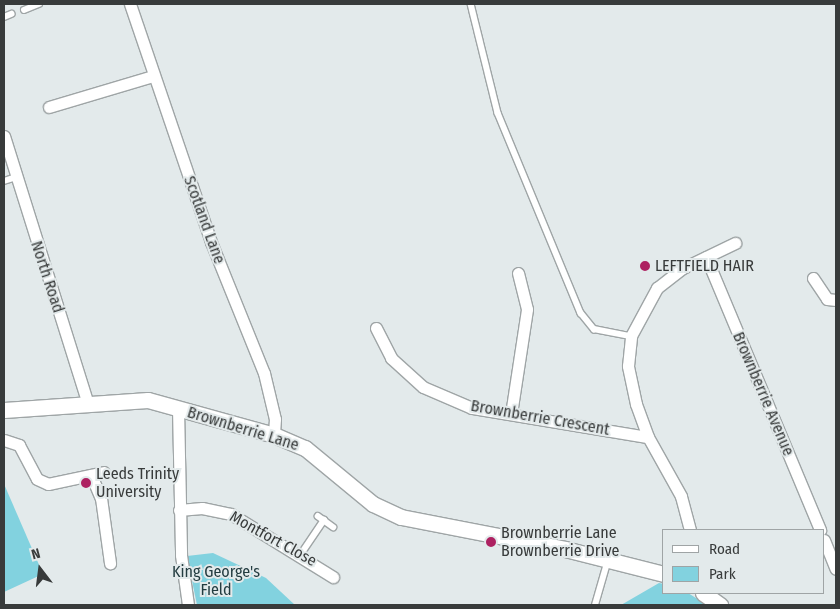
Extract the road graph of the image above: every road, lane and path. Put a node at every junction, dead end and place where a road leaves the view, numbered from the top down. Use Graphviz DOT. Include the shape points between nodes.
graph roads {
  1 [pos="39,4"];
  2 [pos="130,4"];
  3 [pos="471,4"];
  4 [pos="24,10"];
  5 [pos="12,14"];
  6 [pos="4,17"];
  7 [pos="153,76"];
  8 [pos="49,107"];
  9 [pos="4,136"];
  10 [pos="16,177"];
  11 [pos="4,181"];
  12 [pos="735,243"];
  13 [pos="706,257"];
  14 [pos="518,274"];
  15 [pos="814,278"];
  16 [pos="836,300"];
  17 [pos="376,328"];
  18 [pos="631,336"];
  19 [pos="87,401"];
  20 [pos="178,408"];
  21 [pos="4,410"];
  22 [pos="511,414"];
  23 [pos="274,435"];
  24 [pos="648,437"];
  25 [pos="4,440"];
  26 [pos="104,472"];
  27 [pos="91,475"];
  28 [pos="179,510"];
  29 [pos="318,516"];
  30 [pos="324,520"];
  31 [pos="334,527"];
  32 [pos="690,529"];
  33 [pos="820,529"];
  34 [pos="825,542"];
  35 [pos="301,554"];
  36 [pos="609,558"];
  37 [pos="110,563"];
  38 [pos="836,569"];
  39 [pos="662,573"];
  40 [pos="333,577"];
  41 [pos="706,594"];
  42 [pos="188,605"];
  43 [pos="595,605"];
  44 [pos="720,605"];
  1 -- 4 [label="lane"];
  2 -- 7 [label="street, Scotland Lane"];
  3 -- 18 [label="lane" via="498,114 581,313 594,329"];
  5 -- 6 [label="lane"];
  7 -- 8 [label="street"];
  7 -- 23 [label="street, Scotland Lane" via="211,242 264,373 275,419"];
  9 -- 10 [label="street, North Road"];
  10 -- 11 [label="lane"];
  10 -- 19 [label="street, North Road"];
  12 -- 13 [label="street"];
  13 -- 18 [label="street" via="657,288"];
  13 -- 33 [label="street, Brownberrie Avenue"];
  14 -- 22 [label="street" via="527,309"];
  15 -- 16 [label="street" via="827,298"];
  17 -- 22 [label="street, Brownberrie Crescent" via="390,358 422,387 472,408"];
  18 -- 24 [label="street" via="628,366"];
  19 -- 20 [label="street, Brownberrie Lane" via="148,400"];
  19 -- 21 [label="street, Brownberrie Lane"];
  20 -- 23 [label="street, Brownberrie Lane"];
  20 -- 28 [label="street"];
  22 -- 24 [label="street, Brownberrie Crescent"];
  23 -- 36 [label="street, Brownberrie Lane" via="305,448 373,504 401,517"];
  24 -- 32 [label="street" via="677,487"];
  25 -- 27 [label="street" via="19,445 37,480 48,484"];
  26 -- 27 [label="street"];
  27 -- 37 [label="street" via="101,498"];
  28 -- 35 [label="street, Montfort Close" via="202,508 231,514"];
  28 -- 42 [label="street"];
  29 -- 30 [label="lane"];
  30 -- 31 [label="lane"];
  30 -- 35 [label="lane"];
  34 -- 38 [label="street"];
  35 -- 40 [label="street, Montfort Close"];
  36 -- 39 [label="street, Brownberrie Lane"];
  36 -- 43 [label="lane"];
  41 -- 44 [label="street"];
}
